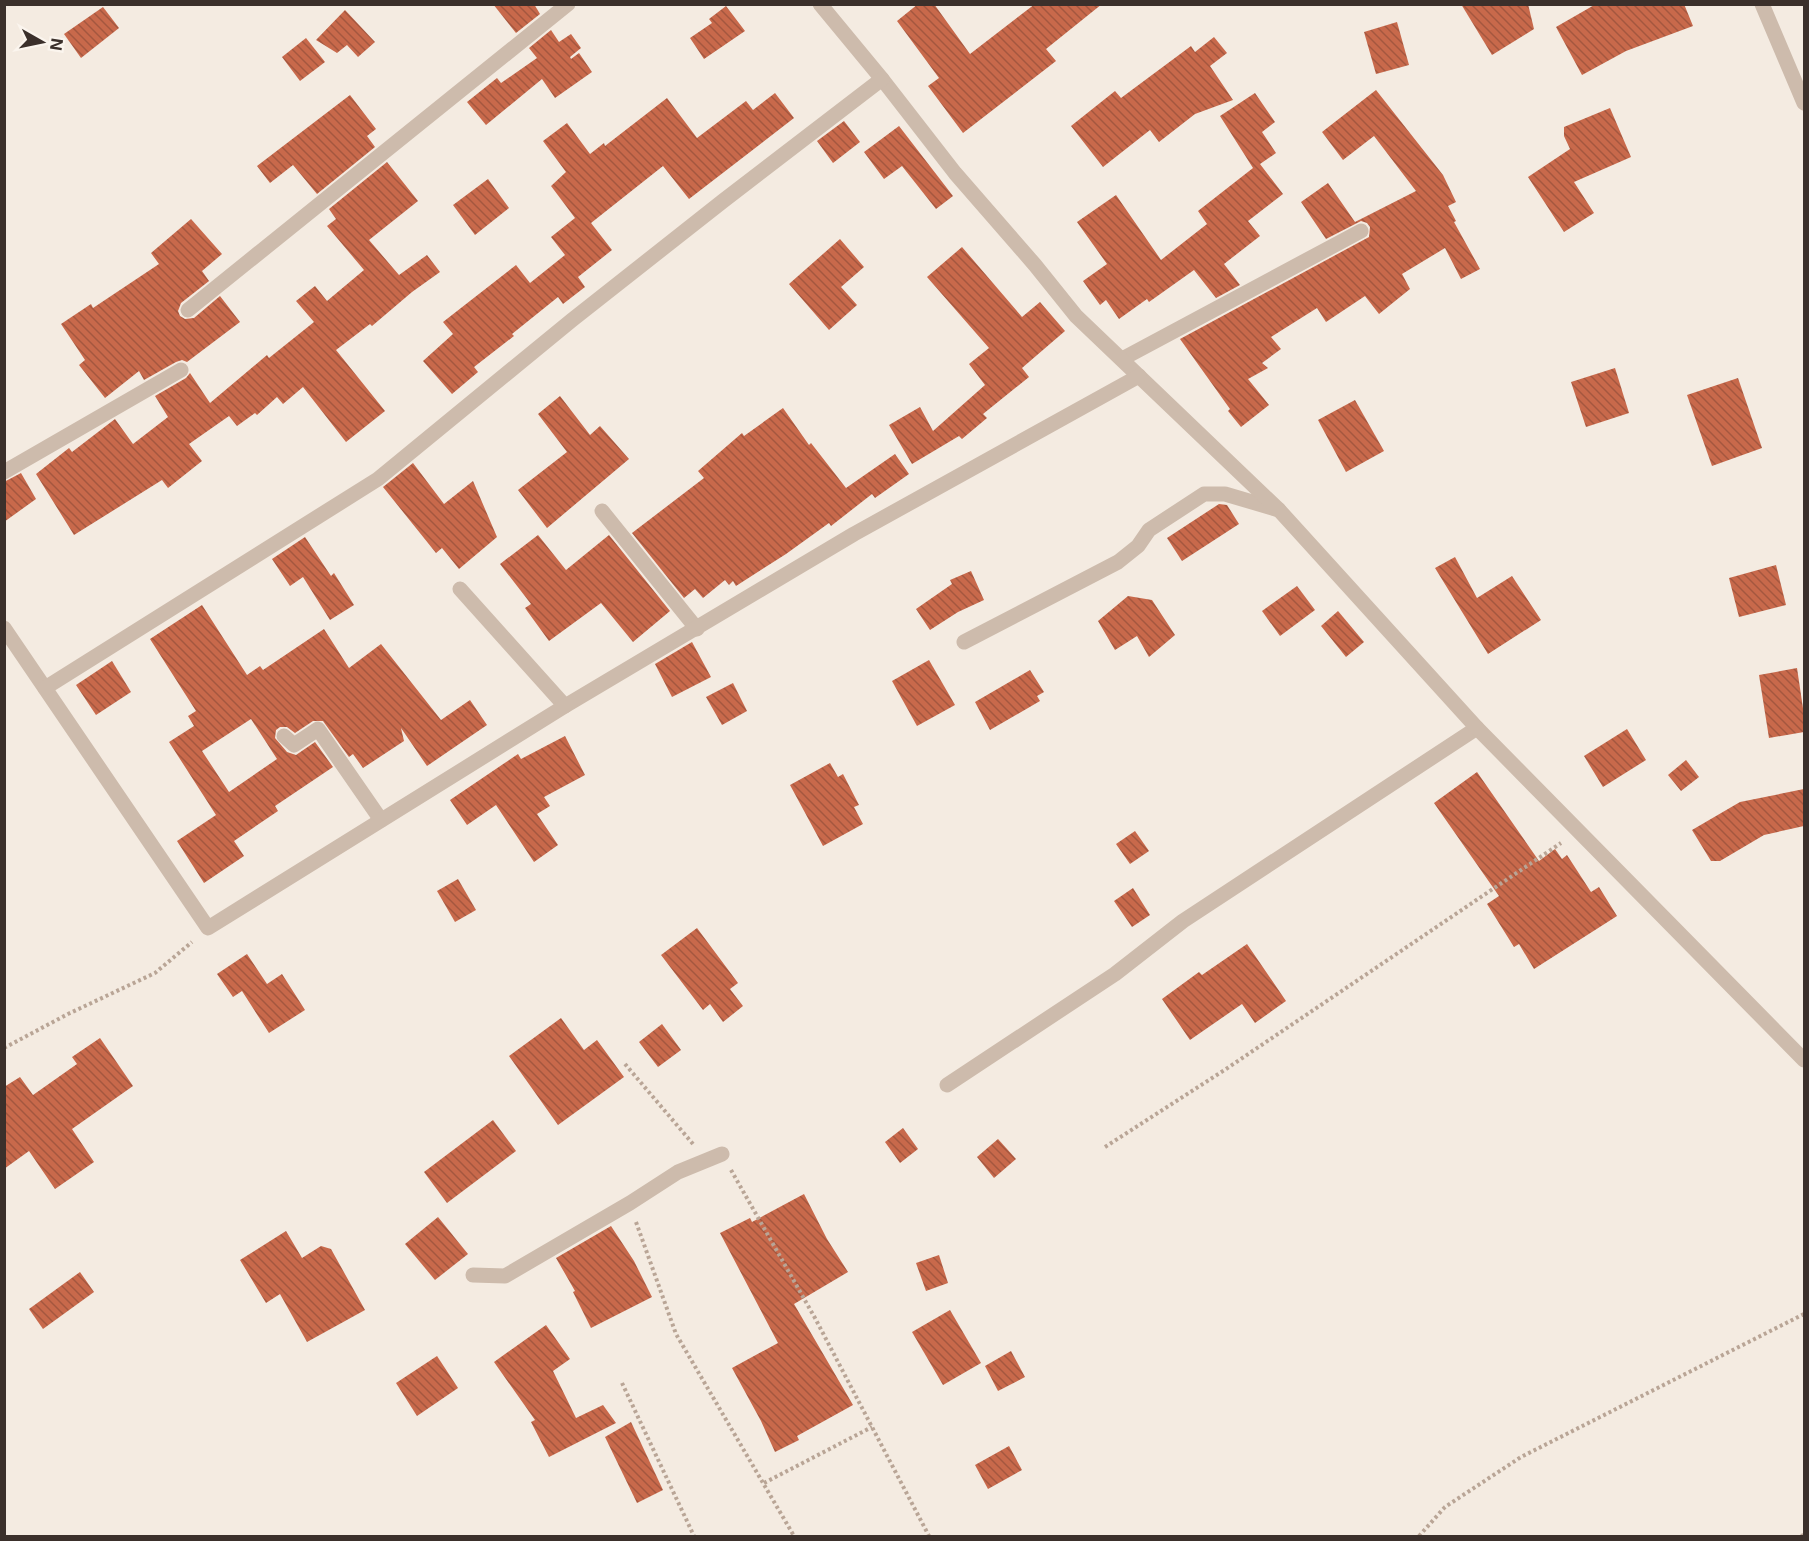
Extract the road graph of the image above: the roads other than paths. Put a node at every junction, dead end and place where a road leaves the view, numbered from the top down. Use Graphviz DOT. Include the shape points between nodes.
graph roads {
  1 [pos="568,4"];
  2 [pos="820,4"];
  3 [pos="1762,4"];
  4 [pos="882,79"];
  5 [pos="1804,103"];
  6 [pos="1361,231"];
  7 [pos="188,310"];
  8 [pos="1122,359"];
  9 [pos="181,370"];
  10 [pos="1139,376"];
  11 [pos="4,472"];
  12 [pos="1279,510"];
  13 [pos="602,511"];
  14 [pos="460,589"];
  15 [pos="4,628"];
  16 [pos="697,629"];
  17 [pos="964,642"];
  18 [pos="45,688"];
  19 [pos="565,706"];
  20 [pos="1477,728"];
  21 [pos="284,736"];
  22 [pos="381,820"];
  23 [pos="1804,1060"];
  24 [pos="947,1085"];
  25 [pos="722,1154"];
  26 [pos="473,1275"];
  1 -- 7 [label="street"];
  2 -- 4 [label="street"];
  3 -- 5 [label="street"];
  4 -- 8 [label="street" via="955,173 1076,316"];
  4 -- 18 [label="street" via="615,285 378,479"];
  6 -- 8 [label="street"];
  8 -- 10 [label="street"];
  9 -- 11 [label="street"];
  10 -- 12 [label="street"];
  10 -- 16 [label="street" via="854,534"];
  12 -- 17 [label="street" via="1225,494 1204,494 1149,530 1138,546 1118,562"];
  12 -- 20 [label="street"];
  13 -- 16 [label="street"];
  14 -- 19 [label="street"];
  15 -- 18 [label="street"];
  16 -- 19 [label="street"];
  18 -- 22 [label="street" via="208,928"];
  19 -- 22 [label="street"];
  20 -- 23 [label="street"];
  20 -- 24 [label="street" via="1183,921 1115,975"];
  21 -- 22 [label="street" via="294,745 318,729"];
  25 -- 26 [label="street" via="678,1172 505,1276"];
}
